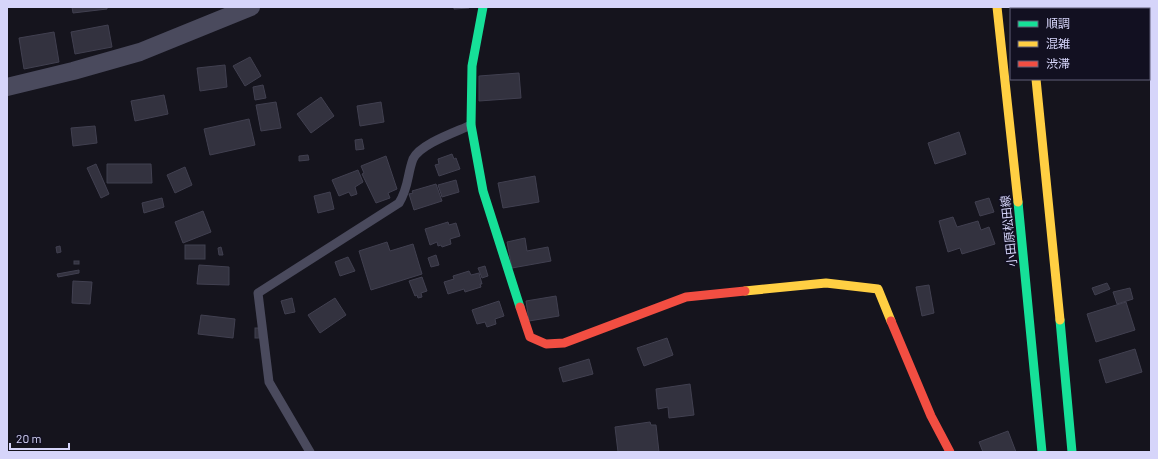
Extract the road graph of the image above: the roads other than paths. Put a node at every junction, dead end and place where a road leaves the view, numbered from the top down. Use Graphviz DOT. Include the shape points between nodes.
graph roads {
  1 [pos="251,7"];
  2 [pos="483,7"];
  3 [pos="997,7"];
  4 [pos="1036,80"];
  5 [pos="7,87"];
  6 [pos="471,125"];
  7 [pos="310,452"];
  8 [pos="950,452"];
  9 [pos="1042,452"];
  10 [pos="1072,452"];
  1 -- 5 [label="street" via="140,52"];
  2 -- 6 [label="street" via="472,66"];
  3 -- 9 [label="street, 小田原松田線"];
  4 -- 10 [label="street"];
  6 -- 7 [label="lane" via="423,148 414,158 406,193 399,203 258,293 270,382"];
  6 -- 8 [label="street" via="483,191 530,337 546,344 564,343 686,297 826,283 878,289"];
}
